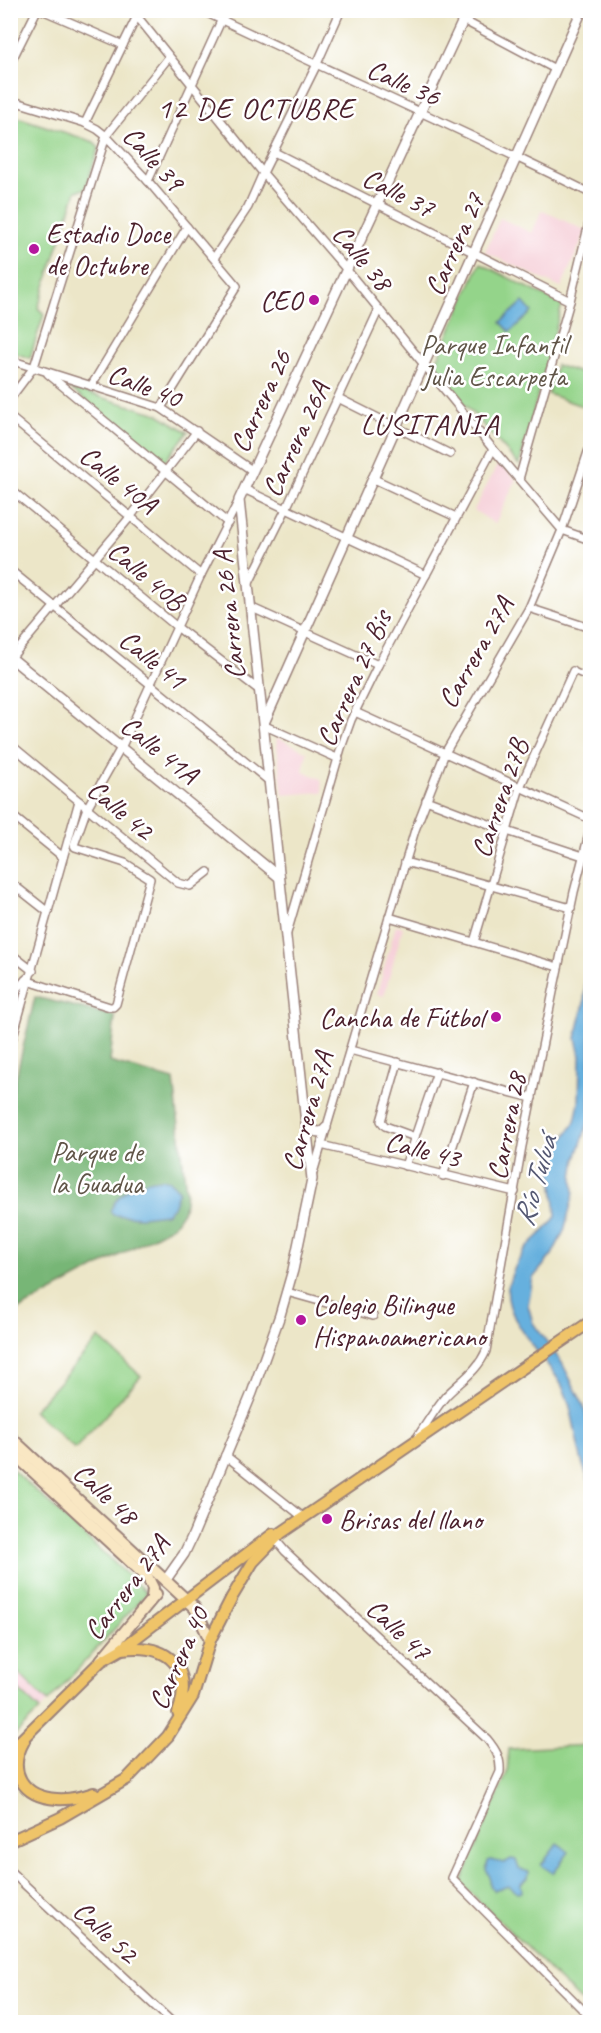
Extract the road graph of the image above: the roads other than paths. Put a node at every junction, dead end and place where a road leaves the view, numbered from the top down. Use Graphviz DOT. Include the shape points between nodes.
graph roads {
  1 [pos="37,10"];
  2 [pos="42,10"];
  3 [pos="201,10"];
  4 [pos="226,10"];
  5 [pos="342,10"];
  6 [pos="468,10"];
  7 [pos="582,10"];
  8 [pos="136,13"];
  9 [pos="463,20"];
  10 [pos="222,21"];
  11 [pos="123,45"];
  12 [pos="169,57"];
  13 [pos="10,64"];
  14 [pos="316,66"];
  15 [pos="555,69"];
  16 [pos="193,84"];
  17 [pos="10,100"];
  18 [pos="421,113"];
  19 [pos="85,123"];
  20 [pos="106,136"];
  21 [pos="273,152"];
  22 [pos="517,157"];
  23 [pos="262,173"];
  24 [pos="148,181"];
  25 [pos="591,193"];
  26 [pos="377,205"];
  27 [pos="591,219"];
  28 [pos="187,227"];
  29 [pos="475,253"];
  30 [pos="214,258"];
  31 [pos="346,269"];
  32 [pos="570,301"];
  33 [pos="379,309"];
  34 [pos="10,360"];
  35 [pos="424,364"];
  36 [pos="34,368"];
  37 [pos="44,371"];
  38 [pos="72,380"];
  39 [pos="91,386"];
  40 [pos="68,390"];
  41 [pos="338,398"];
  42 [pos="10,399"];
  43 [pos="161,408"];
  44 [pos="10,417"];
  45 [pos="396,427"];
  46 [pos="197,431"];
  47 [pos="591,446"];
  48 [pos="493,449"];
  49 [pos="450,454"];
  50 [pos="253,471"];
  51 [pos="165,472"];
  52 [pos="372,478"];
  53 [pos="519,479"];
  54 [pos="10,489"];
  55 [pos="244,489"];
  56 [pos="239,500"];
  57 [pos="286,509"];
  58 [pos="131,516"];
  59 [pos="456,517"];
  60 [pos="228,524"];
  61 [pos="562,530"];
  62 [pos="347,537"];
  63 [pos="591,540"];
  64 [pos="95,559"];
  65 [pos="10,570"];
  66 [pos="201,575"];
  67 [pos="426,575"];
  68 [pos="248,585"];
  69 [pos="56,607"];
  70 [pos="250,607"];
  71 [pos="529,608"];
  72 [pos="177,627"];
  73 [pos="591,628"];
  74 [pos="304,632"];
  75 [pos="11,658"];
  76 [pos="378,665"];
  77 [pos="573,671"];
  78 [pos="591,678"];
  79 [pos="152,684"];
  80 [pos="259,690"];
  81 [pos="355,712"];
  82 [pos="263,725"];
  83 [pos="10,744"];
  84 [pos="122,746"];
  85 [pos="445,753"];
  86 [pos="339,759"];
  87 [pos="269,781"];
  88 [pos="520,787"];
  89 [pos="426,800"];
  90 [pos="79,801"];
  91 [pos="87,808"];
  92 [pos="10,814"];
  93 [pos="591,819"];
  94 [pos="591,830"];
  95 [pos="507,831"];
  96 [pos="583,856"];
  97 [pos="63,857"];
  98 [pos="405,862"];
  99 [pos="208,872"];
  100 [pos="279,877"];
  101 [pos="10,882"];
  102 [pos="490,886"];
  103 [pos="571,908"];
  104 [pos="48,912"];
  105 [pos="389,917"];
  106 [pos="286,939"];
  107 [pos="474,942"];
  108 [pos="10,953"];
  109 [pos="558,967"];
  110 [pos="33,971"];
  111 [pos="27,981"];
  112 [pos="10,997"];
  113 [pos="10,1047"];
  114 [pos="351,1050"];
  115 [pos="398,1062"];
  116 [pos="437,1072"];
  117 [pos="474,1082"];
  118 [pos="532,1098"];
  119 [pos="306,1124"];
  120 [pos="326,1128"];
  121 [pos="415,1137"];
  122 [pos="321,1145"];
  123 [pos="405,1166"];
  124 [pos="443,1176"];
  125 [pos="312,1179"];
  126 [pos="515,1192"];
  127 [pos="286,1292"];
  128 [pos="373,1316"];
  129 [pos="591,1322"];
  130 [pos="10,1437"];
  131 [pos="413,1443"];
  132 [pos="10,1450"];
  133 [pos="225,1455"];
  134 [pos="304,1518"];
  135 [pos="276,1536"];
  136 [pos="165,1581"];
  137 [pos="152,1598"];
  138 [pos="187,1601"];
  139 [pos="210,1640"];
  140 [pos="120,1650"];
  141 [pos="100,1661"];
  142 [pos="29,1733"];
  143 [pos="168,1736"];
  144 [pos="10,1751"];
  145 [pos="10,1774"];
  146 [pos="127,1779"];
  147 [pos="22,1784"];
  148 [pos="10,1841"];
  149 [pos="10,1871"];
  150 [pos="591,2018"];
  151 [pos="172,2022"];
  1 -- 13 [label="street"];
  2 -- 11 [label="street"];
  3 -- 10 [label="street, Calle 36"];
  4 -- 10 [label="street"];
  5 -- 14 [label="street"];
  6 -- 9 [label="street, Carrera 26"];
  7 -- 15 [label="street, Carrera 27"];
  8 -- 11 [label="street"];
  8 -- 12 [label="street, Calle 38"];
  9 -- 15 [label="street"];
  9 -- 18 [label="street, Carrera 26"];
  10 -- 14 [label="street, Calle 36"];
  10 -- 16 [label="street"];
  11 -- 19 [label="street"];
  12 -- 16 [label="street, Calle 38"];
  12 -- 20 [label="street"];
  14 -- 18 [label="street, Calle 36"];
  14 -- 21 [label="street"];
  15 -- 22 [label="street, Carrera 27"];
  16 -- 23 [label="street, Calle 38"];
  16 -- 24 [label="street"];
  17 -- 19 [label="street, Calle 39"];
  18 -- 22 [label="street, Calle 36"];
  18 -- 26 [label="street, Carrera 26"];
  19 -- 20 [label="street, Calle 39"];
  20 -- 24 [label="street, Calle 39"];
  20 -- 36 [label="street"];
  21 -- 23 [label="street"];
  21 -- 26 [label="street, Calle 37"];
  22 -- 25 [label="street, Calle 36"];
  22 -- 29 [label="street, Carrera 27"];
  23 -- 30 [label="street" via="248,207"];
  23 -- 31 [label="street, Calle 38"];
  24 -- 28 [label="street, Calle 39"];
  26 -- 29 [label="street, Calle 37"];
  26 -- 31 [label="street, Carrera 26"];
  27 -- 32 [label="street"];
  28 -- 30 [label="street, Calle 39"];
  28 -- 39 [label="street"];
  29 -- 32 [label="street, Calle 37"];
  29 -- 35 [label="street, Carrera 27"];
  30 -- 43 [label="street, Calle 39" via="237,286"];
  31 -- 33 [label="street, Calle 38"];
  31 -- 50 [label="street, Carrera 26"];
  32 -- 53 [label="street"];
  33 -- 35 [label="street, Calle 38"];
  33 -- 41 [label="street, Carrera 26A"];
  34 -- 36 [label="street, Calle 40"];
  35 -- 45 [label="street, Carrera 27"];
  35 -- 48 [label="street, Calle 38"];
  36 -- 37 [label="street, Calle 40"];
  36 -- 42 [label="street"];
  37 -- 38 [label="street, Calle 40"];
  37 -- 40 [label="street"];
  38 -- 39 [label="street, Calle 40"];
  38 -- 40 [label="street"];
  39 -- 43 [label="street, Calle 40"];
  40 -- 51 [label="street"];
  41 -- 45 [label="street"];
  41 -- 57 [label="street, Carrera 26A"];
  43 -- 46 [label="street, Calle 40"];
  44 -- 58 [label="street, Calle 40A"];
  45 -- 49 [label="street"];
  45 -- 52 [label="street, Carrera 27"];
  46 -- 50 [label="street, Calle 40"];
  46 -- 51 [label="street"];
  47 -- 61 [label="street, Carrera 27A"];
  48 -- 53 [label="street, Calle 38"];
  48 -- 59 [label="street, Carrera 27 Bis"];
  50 -- 55 [label="street, Carrera 26"];
  51 -- 58 [label="street"];
  51 -- 60 [label="street"];
  52 -- 59 [label="street"];
  52 -- 62 [label="street, Carrera 27"];
  53 -- 61 [label="street, Calle 38"];
  54 -- 64 [label="street, Calle 40B"];
  55 -- 56 [label="street, Carrera 26"];
  55 -- 57 [label="street"];
  56 -- 60 [label="street, Carrera 26"];
  56 -- 68 [label="street, Carrera 26 A"];
  57 -- 62 [label="street"];
  57 -- 68 [label="street, Carrera 26A"];
  58 -- 64 [label="street"];
  58 -- 66 [label="street, Calle 40A"];
  59 -- 67 [label="street, Carrera 27 Bis"];
  60 -- 66 [label="street, Carrera 26"];
  61 -- 63 [label="street"];
  61 -- 71 [label="street, Carrera 27A"];
  62 -- 67 [label="street"];
  62 -- 74 [label="street, Carrera 27"];
  64 -- 69 [label="street"];
  64 -- 72 [label="street, Calle 40B"];
  65 -- 69 [label="street, Calle 41"];
  66 -- 72 [label="street, Carrera 26"];
  67 -- 76 [label="street, Carrera 27 Bis"];
  68 -- 70 [label="street, Carrera 26 A"];
  69 -- 75 [label="street"];
  69 -- 79 [label="street, Calle 41"];
  70 -- 74 [label="street"];
  70 -- 80 [label="street, Carrera 26 A"];
  71 -- 73 [label="street"];
  71 -- 85 [label="street, Carrera 27A"];
  72 -- 79 [label="street, Carrera 26"];
  72 -- 80 [label="street, Calle 40B"];
  74 -- 76 [label="street"];
  74 -- 82 [label="street, Carrera 27"];
  75 -- 84 [label="street, Calle 41A"];
  76 -- 81 [label="street, Carrera 27 Bis"];
  77 -- 78 [label="street"];
  77 -- 88 [label="street, Carrera 27B"];
  79 -- 84 [label="street, Carrera 26"];
  79 -- 87 [label="street, Calle 41"];
  80 -- 82 [label="street, Carrera 26 A"];
  81 -- 85 [label="street"];
  81 -- 86 [label="street, Carrera 27 Bis"];
  82 -- 86 [label="street"];
  82 -- 87 [label="street, Carrera 26 A"];
  83 -- 90 [label="street, Calle 42"];
  84 -- 91 [label="street, Carrera 26"];
  84 -- 100 [label="street, Calle 41A"];
  85 -- 88 [label="street"];
  85 -- 89 [label="street, Carrera 27A"];
  86 -- 106 [label="street, Carrera 27 Bis"];
  87 -- 100 [label="street, Carrera 26 A"];
  88 -- 93 [label="street"];
  88 -- 95 [label="street, Carrera 27B"];
  89 -- 95 [label="street"];
  89 -- 98 [label="street, Carrera 27A"];
  90 -- 91 [label="street, Calle 42"];
  90 -- 97 [label="street"];
  91 -- 99 [label="street, Calle 42" via="182,886 190,886"];
  91 -- 111 [label="street, Carrera 26" via="75,848 125,863 150,879 116,1004 110,1007"];
  92 -- 97 [label="street"];
  94 -- 96 [label="street, Carrera 28"];
  95 -- 96 [label="street"];
  95 -- 102 [label="street, Carrera 27B"];
  96 -- 103 [label="street, Carrera 28"];
  97 -- 104 [label="street"];
  98 -- 102 [label="street"];
  98 -- 105 [label="street, Carrera 27A"];
  100 -- 106 [label="street, Carrera 26 A"];
  101 -- 104 [label="street"];
  102 -- 103 [label="street"];
  102 -- 107 [label="street, Carrera 27B"];
  103 -- 109 [label="street, Carrera 28"];
  104 -- 110 [label="street"];
  105 -- 107 [label="street"];
  105 -- 114 [label="street, Carrera 27A"];
  106 -- 119 [label="street, Carrera 26 A"];
  107 -- 109 [label="street"];
  108 -- 110 [label="street"];
  109 -- 118 [label="street, Carrera 28"];
  110 -- 111 [label="street"];
  111 -- 112 [label="street"];
  111 -- 113 [label="street"];
  114 -- 115 [label="street"];
  114 -- 120 [label="street, Carrera 27A"];
  115 -- 116 [label="street"];
  115 -- 121 [label="street" via="381,1121"];
  116 -- 117 [label="street"];
  116 -- 121 [label="street"];
  117 -- 118 [label="street"];
  117 -- 124 [label="street"];
  118 -- 126 [label="street, Carrera 28"];
  119 -- 120 [label="street" via="316,1132"];
  119 -- 125 [label="street, Carrera 26 A"];
  120 -- 122 [label="street, Carrera 27A"];
  121 -- 123 [label="street"];
  122 -- 123 [label="street, Calle 43"];
  122 -- 125 [label="street, Carrera 27A"];
  123 -- 124 [label="street, Calle 43"];
  124 -- 126 [label="street, Calle 43"];
  125 -- 127 [label="street, Carrera 27A"];
  126 -- 131 [label="street, Carrera 28" via="486,1352 472,1374 443,1399"];
  127 -- 128 [label="street"];
  127 -- 133 [label="street, Carrera 27A" via="252,1393"];
  129 -- 131 [label="main road, Carrera 40"];
  130 -- 136 [label="main road, Calle 48"];
  131 -- 134 [label="main road, Carrera 40"];
  132 -- 137 [label="main road, Calle 48" via="148,1578"];
  133 -- 134 [label="street"];
  133 -- 136 [label="street, Carrera 27A" via="189,1545"];
  134 -- 135 [label="main road, Carrera 40"];
  135 -- 138 [label="main road, Carrera 40"];
  135 -- 139 [label="main road, Carrera 40" via="253,1562"];
  135 -- 150 [label="street, Calle 47" via="285,1551 487,1739 498,1755 500,1772 452,1878"];
  136 -- 137 [label="main road, Carrera 27A"];
  136 -- 138 [label="main road, Calle 48"];
  137 -- 141 [label="main road, Carrera 27A"];
  138 -- 139 [label="main road, Calle 48" via="200,1616"];
  138 -- 140 [label="main road, Carrera 40"];
  139 -- 143 [label="main road, Carrera 40" via="193,1696"];
  140 -- 141 [label="main road, Carrera 40"];
  140 -- 143 [label="main road" via="152,1649 172,1659 178,1667 184,1690"];
  141 -- 142 [label="main road, Carrera 27A"];
  142 -- 144 [label="main road, Carrera 27A"];
  142 -- 147 [label="main road" via="17,1759"];
  143 -- 146 [label="main road, Carrera 40"];
  145 -- 147 [label="main road"];
  146 -- 147 [label="main road" via="96,1793 67,1799 47,1798"];
  146 -- 148 [label="main road, Carrera 40" via="60,1818"];
  149 -- 151 [label="street, Calle 52"];
}
